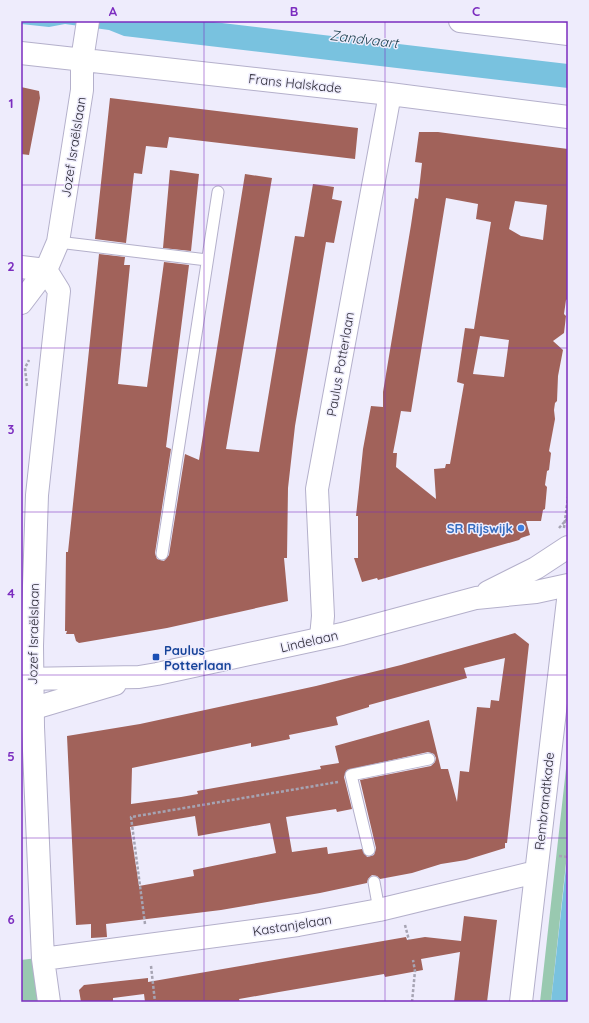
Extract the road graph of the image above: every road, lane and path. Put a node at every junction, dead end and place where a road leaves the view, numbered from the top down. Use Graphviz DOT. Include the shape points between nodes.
graph roads {
  1 [pos="88,21"];
  2 [pos="460,21"];
  3 [pos="568,34"];
  4 [pos="21,53"];
  5 [pos="83,55"];
  6 [pos="390,94"];
  7 [pos="568,117"];
  8 [pos="218,192"];
  9 [pos="58,242"];
  10 [pos="207,260"];
  11 [pos="21,267"];
  12 [pos="46,270"];
  13 [pos="21,303"];
  14 [pos="568,547"];
  15 [pos="162,554"];
  16 [pos="568,585"];
  17 [pos="476,598"];
  18 [pos="568,600"];
  19 [pos="322,627"];
  20 [pos="139,677"];
  21 [pos="27,678"];
  22 [pos="27,711"];
  23 [pos="429,759"];
  24 [pos="352,780"];
  25 [pos="369,850"];
  26 [pos="562,856"];
  27 [pos="568,857"];
  28 [pos="536,872"];
  29 [pos="374,882"];
  30 [pos="379,910"];
  31 [pos="148,945"];
  32 [pos="43,959"];
  33 [pos="413,960"];
  34 [pos="49,1002"];
  35 [pos="155,1002"];
  36 [pos="412,1002"];
  37 [pos="521,1002"];
  1 -- 5 [label="street, Jozef Israëlslaan"];
  2 -- 3 [label="street"];
  4 -- 5 [label="street, Frans Halskade"];
  5 -- 6 [label="street, Frans Halskade"];
  5 -- 9 [label="street, Jozef Israëlslaan" via="82,90"];
  6 -- 7 [label="street, Frans Halskade"];
  6 -- 19 [label="street, Paulus Potterlaan" via="318,489"];
  8 -- 10 [label="lane"];
  9 -- 10 [label="lane"];
  9 -- 12 [label="street, Jozef Israëlslaan"];
  10 -- 15 [label="lane"];
  11 -- 12 [label="street"];
  12 -- 13 [label="street, Jozef Israëlslaan"];
  12 -- 21 [label="street, Jozef Israëlslaan" via="59,291 37,495"];
  14 -- 17 [label="street, Lindelaan" via="536,568"];
  16 -- 17 [label="street, Lindelaan" via="536,592"];
  17 -- 19 [label="street, Lindelaan" via="342,634"];
  18 -- 28 [label="street, Rembrandtkade"];
  19 -- 20 [label="street, Lindelaan" via="231,658"];
  20 -- 21 [label="street, Lindelaan"];
  20 -- 22 [label="street, Lindelaan"];
  21 -- 22 [label="street, Jozef Israëlslaan"];
  22 -- 32 [label="street, Jozef Israëlslaan"];
  23 -- 24 [label="lane" via="351,775"];
  24 -- 25 [label="lane"];
  24 -- 31 [label="path" via="131,817"];
  26 -- 27 [label="path"];
  28 -- 30 [label="street, Kastanjelaan"];
  28 -- 37 [label="street, Rembrandtkade"];
  29 -- 30 [label="lane"];
  30 -- 31 [label="street, Kastanjelaan" via="298,925"];
  31 -- 32 [label="street, Kastanjelaan"];
  31 -- 35 [label="path"];
  32 -- 34 [label="street, Jozef Israëlslaan"];
  33 -- 36 [label="path" via="415,971"];
}
